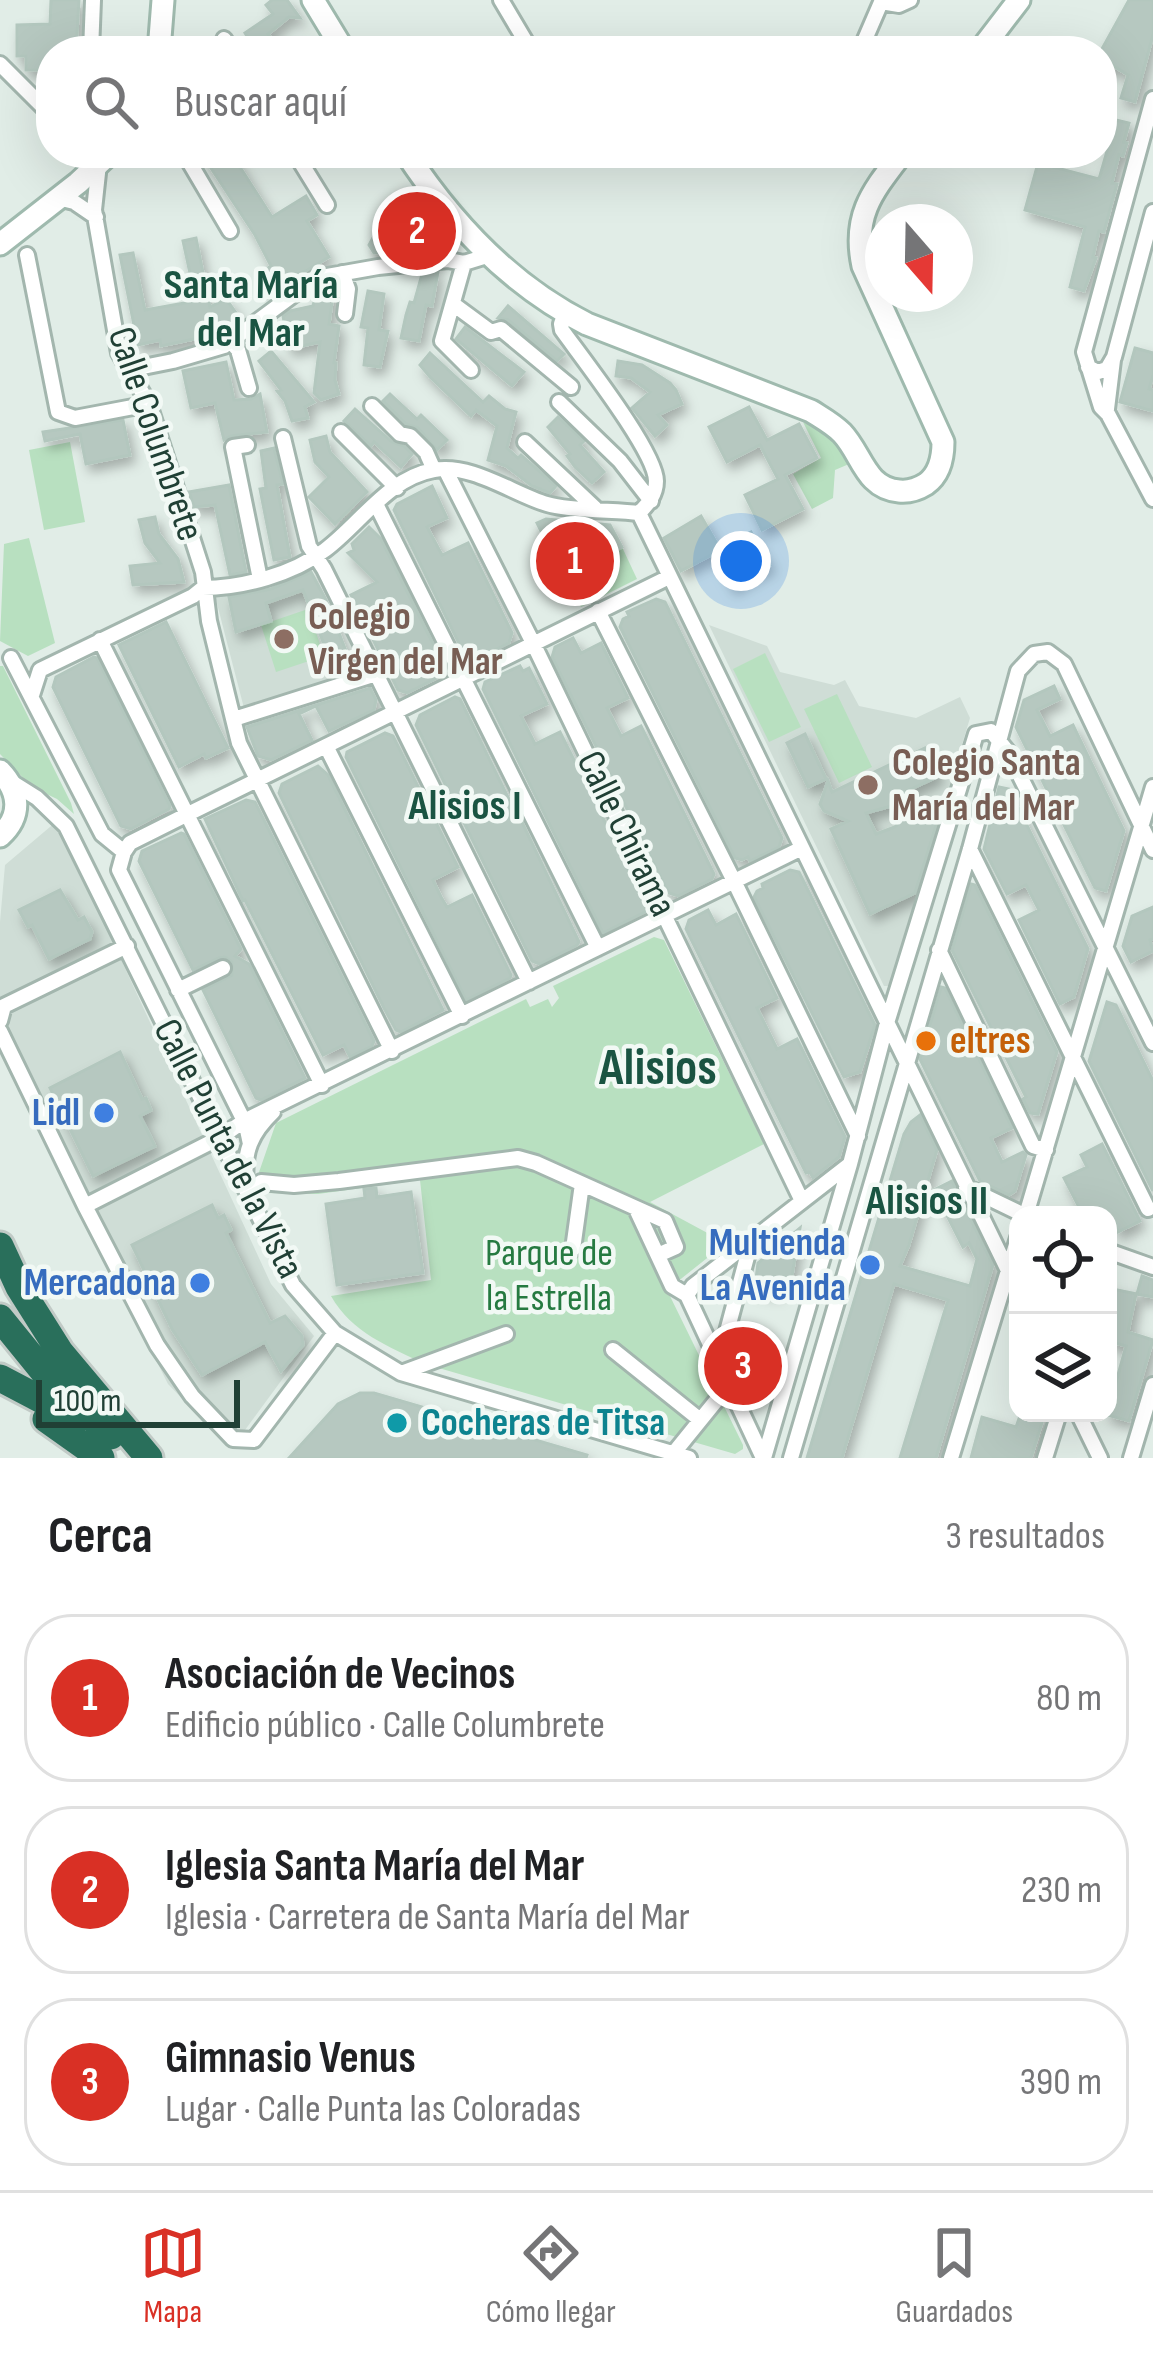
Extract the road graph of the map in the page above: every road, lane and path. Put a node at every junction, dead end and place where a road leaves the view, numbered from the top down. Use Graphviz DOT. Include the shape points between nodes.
graph roads {
  1 [pos="93,0"];
  2 [pos="163,0"];
  3 [pos="314,0"];
  4 [pos="501,0"];
  5 [pos="910,0"];
  6 [pos="1019,0"];
  7 [pos="882,1"];
  8 [pos="92,36"];
  9 [pos="160,36"];
  10 [pos="335,36"];
  11 [pos="522,36"];
  12 [pos="867,36"];
  13 [pos="991,36"];
  14 [pos="0,64"];
  15 [pos="1153,99"];
  16 [pos="36,100"];
  17 [pos="89,168"];
  18 [pos="98,168"];
  19 [pos="193,168"];
  20 [pos="304,168"];
  21 [pos="416,168"];
  22 [pos="891,168"];
  23 [pos="77,182"];
  24 [pos="58,198"];
  25 [pos="327,205"];
  26 [pos="1153,212"];
  27 [pos="95,213"];
  28 [pos="230,231"];
  29 [pos="0,244"];
  30 [pos="26,255"];
  31 [pos="490,255"];
  32 [pos="464,263"];
  33 [pos="342,273"];
  34 [pos="453,304"];
  35 [pos="565,313"];
  36 [pos="345,314"];
  37 [pos="231,342"];
  38 [pos="1114,357"];
  39 [pos="1088,367"];
  40 [pos="128,370"];
  41 [pos="471,370"];
  42 [pos="571,387"];
  43 [pos="249,388"];
  44 [pos="559,402"];
  45 [pos="149,404"];
  46 [pos="371,406"];
  47 [pos="1108,415"];
  48 [pos="341,432"];
  49 [pos="283,438"];
  50 [pos="525,442"];
  51 [pos="247,445"];
  52 [pos="439,470"];
  53 [pos="397,488"];
  54 [pos="1153,499"];
  55 [pos="376,504"];
  56 [pos="645,507"];
  57 [pos="595,508"];
  58 [pos="315,557"];
  59 [pos="669,577"];
  60 [pos="260,579"];
  61 [pos="198,592"];
  62 [pos="598,611"];
  63 [pos="100,640"];
  64 [pos="533,643"];
  65 [pos="4,654"];
  66 [pos="40,670"];
  67 [pos="376,674"];
  68 [pos="462,677"];
  69 [pos="32,695"];
  70 [pos="394,712"];
  71 [pos="233,719"];
  72 [pos="999,741"];
  73 [pos="326,746"];
  74 [pos="3,774"];
  75 [pos="258,779"];
  76 [pos="1153,787"];
  77 [pos="188,814"];
  78 [pos="57,816"];
  79 [pos="1142,826"];
  80 [pos="6,830"];
  81 [pos="800,849"];
  82 [pos="970,849"];
  83 [pos="1153,850"];
  84 [pos="124,852"];
  85 [pos="734,880"];
  86 [pos="665,915"];
  87 [pos="127,946"];
  88 [pos="1106,947"];
  89 [pos="598,948"];
  90 [pos="939,950"];
  91 [pos="223,968"];
  92 [pos="529,982"];
  93 [pos="178,990"];
  94 [pos="462,1016"];
  95 [pos="887,1022"];
  96 [pos="0,1026"];
  97 [pos="1153,1043"];
  98 [pos="392,1051"];
  99 [pos="1073,1059"];
  100 [pos="907,1065"];
  101 [pos="322,1085"];
  102 [pos="280,1104"];
  103 [pos="244,1121"];
  104 [pos="858,1136"];
  105 [pos="220,1137"];
  106 [pos="250,1144"];
  107 [pos="1046,1150"];
  108 [pos="228,1152"];
  109 [pos="850,1164"];
  110 [pos="582,1184"];
  111 [pos="966,1187"];
  112 [pos="248,1194"];
  113 [pos="802,1202"];
  114 [pos="85,1206"];
  115 [pos="1028,1206"];
  116 [pos="1009,1207"];
  117 [pos="1148,1209"];
  118 [pos="752,1240"];
  119 [pos="0,1246"];
  120 [pos="573,1249"];
  121 [pos="1117,1254"];
  122 [pos="1009,1264"];
  123 [pos="1153,1267"];
  124 [pos="1007,1270"];
  125 [pos="1009,1274"];
  126 [pos="690,1291"];
  127 [pos="0,1318"];
  128 [pos="335,1333"];
  129 [pos="506,1334"];
  130 [pos="613,1350"];
  131 [pos="718,1365"];
  132 [pos="401,1373"];
  133 [pos="0,1378"];
  134 [pos="1153,1385"];
  135 [pos="728,1386"];
  136 [pos="0,1395"];
  137 [pos="699,1419"];
  138 [pos="1056,1422"];
  139 [pos="1082,1422"];
  140 [pos="681,1456"];
  141 [pos="101,1458"];
  142 [pos="129,1458"];
  143 [pos="149,1458"];
  144 [pos="763,1458"];
  145 [pos="791,1458"];
  146 [pos="951,1458"];
  147 [pos="1045,1458"];
  148 [pos="1100,1458"];
  149 [pos="1131,1458"];
  1 -- 8 [label="street"];
  2 -- 9 [label="main road"];
  3 -- 10 [label="main road"];
  4 -- 11 [label="street"];
  5 -- 7 [label="street"];
  6 -- 13 [label="main road"];
  7 -- 12 [label="street"];
  14 -- 16 [label="street"];
  15 -- 39 [label="street" via="1089,328"];
  17 -- 23 [label="main road"];
  18 -- 27 [label="street, Calle Columbrete"];
  19 -- 28 [label="street"];
  20 -- 25 [label="street"];
  21 -- 31 [label="main road"];
  22 -- 35 [label="main road" via="870,197 859,238 863,266 943,442 935,475 922,486 903,491 875,482 843,434 811,411"];
  23 -- 24 [label="main road"];
  23 -- 27 [label="street, Calle Columbrete"];
  24 -- 27 [label="street"];
  24 -- 29 [label="main road"];
  26 -- 38 [label="street"];
  27 -- 40 [label="street, Calle Columbrete"];
  30 -- 45 [label="street" via="58,412 74,418"];
  31 -- 32 [label="street"];
  31 -- 35 [label="main road"];
  32 -- 33 [label="street"];
  32 -- 34 [label="street"];
  33 -- 36 [label="street"];
  33 -- 37 [label="street" via="316,278"];
  34 -- 41 [label="street" via="442,341"];
  34 -- 42 [label="street" via="491,332 501,329"];
  35 -- 56 [label="street" via="562,330 647,452 656,480"];
  37 -- 40 [label="street"];
  37 -- 43 [label="street"];
  38 -- 39 [label="street" via="1107,369"];
  38 -- 47 [label="street"];
  39 -- 47 [label="street"];
  40 -- 45 [label="street, Calle Columbrete"];
  44 -- 56 [label="street" via="620,461"];
  45 -- 61 [label="street, Calle Columbrete" via="203,572"];
  46 -- 52 [label="street"];
  47 -- 54 [label="street"];
  48 -- 53 [label="street"];
  49 -- 58 [label="street"];
  50 -- 57 [label="street"];
  51 -- 60 [label="street" via="233,447"];
  52 -- 53 [label="street, Calle Columbrete"];
  52 -- 57 [label="street" via="551,506"];
  52 -- 64 [label="street, Calle Chirama"];
  53 -- 55 [label="street, Calle Columbrete"];
  55 -- 58 [label="street, Calle Columbrete"];
  55 -- 68 [label="street"];
  56 -- 57 [label="street"];
  56 -- 59 [label="street"];
  58 -- 60 [label="street, Calle Columbrete"];
  58 -- 67 [label="street"];
  59 -- 62 [label="street"];
  59 -- 81 [label="street"];
  60 -- 61 [label="street, Calle Columbrete"];
  61 -- 63 [label="street"];
  61 -- 71 [label="street"];
  62 -- 64 [label="street"];
  62 -- 85 [label="street"];
  63 -- 66 [label="street"];
  63 -- 77 [label="street"];
  64 -- 68 [label="street"];
  64 -- 86 [label="street, Calle Chirama"];
  65 -- 66 [label="street"];
  65 -- 69 [label="street"];
  66 -- 69 [label="street"];
  67 -- 70 [label="street"];
  67 -- 71 [label="street"];
  68 -- 70 [label="street"];
  68 -- 89 [label="street"];
  69 -- 84 [label="street" via="102,835"];
  70 -- 73 [label="street"];
  70 -- 92 [label="street"];
  71 -- 75 [label="street"];
  72 -- 79 [label="street" via="1018,671 1048,652 1064,664"];
  72 -- 82 [label="street"];
  72 -- 88 [label="street"];
  72 -- 95 [label="street" via="991,731 976,734"];
  73 -- 75 [label="street"];
  73 -- 94 [label="street"];
  74 -- 78 [label="street, Calle Punta de la Vista"];
  74 -- 80 [label="main road" via="17,804"];
  75 -- 77 [label="street"];
  75 -- 98 [label="street"];
  76 -- 79 [label="street"];
  77 -- 84 [label="street"];
  77 -- 101 [label="street"];
  78 -- 80 [label="street" via="34,813"];
  78 -- 87 [label="street, Calle Punta de la Vista"];
  79 -- 83 [label="street"];
  79 -- 88 [label="street"];
  81 -- 85 [label="street"];
  81 -- 95 [label="street"];
  82 -- 90 [label="street"];
  82 -- 99 [label="street"];
  84 -- 93 [label="street" via="119,870"];
  85 -- 86 [label="street"];
  85 -- 104 [label="street"];
  86 -- 89 [label="street"];
  86 -- 113 [label="street, Calle Chirama"];
  87 -- 96 [label="street" via="4,1006"];
  87 -- 105 [label="street, Calle Punta de la Vista"];
  88 -- 97 [label="street"];
  88 -- 99 [label="street"];
  89 -- 92 [label="street"];
  90 -- 100 [label="street"];
  90 -- 107 [label="street" via="1033,1146"];
  91 -- 93 [label="street"];
  92 -- 94 [label="street"];
  93 -- 103 [label="street"];
  94 -- 98 [label="street"];
  95 -- 100 [label="street"];
  95 -- 104 [label="street"];
  96 -- 114 [label="street"];
  98 -- 101 [label="street"];
  99 -- 107 [label="street"];
  99 -- 117 [label="street"];
  100 -- 111 [label="street"];
  100 -- 145 [label="street"];
  101 -- 102 [label="street"];
  102 -- 103 [label="street"];
  102 -- 106 [label="street"];
  103 -- 105 [label="street"];
  103 -- 106 [label="street"];
  104 -- 109 [label="street"];
  105 -- 108 [label="street, Calle Punta de la Vista"];
  105 -- 114 [label="street"];
  106 -- 108 [label="street"];
  106 -- 112 [label="street"];
  107 -- 115 [label="street"];
  108 -- 112 [label="street, Calle Punta de la Vista"];
  109 -- 113 [label="street"];
  109 -- 144 [label="street"];
  110 -- 112 [label="street" via="518,1158 338,1181 261,1182"];
  110 -- 120 [label="street"];
  110 -- 126 [label="street" via="664,1221 676,1247 658,1256 672,1286"];
  111 -- 116 [label="street"];
  111 -- 124 [label="street"];
  112 -- 128 [label="street, Calle Punta de la Vista" via="293,1285"];
  113 -- 118 [label="street"];
  114 -- 128 [label="street" via="157,1346 233,1439 254,1440"];
  118 -- 126 [label="street"];
  118 -- 131 [label="street"];
  119 -- 143 [label="highway" via="60,1352"];
  121 -- 123 [label="street"];
  122 -- 124 [label="street"];
  124 -- 125 [label="street"];
  124 -- 146 [label="street"];
  126 -- 131 [label="street"];
  127 -- 142 [label="highway"];
  128 -- 132 [label="street, Calle Punta de la Vista"];
  129 -- 132 [label="street"];
  130 -- 137 [label="street"];
  131 -- 135 [label="street"];
  132 -- 140 [label="street, Calle Punta de la Vista"];
  133 -- 142 [label="highway"];
  134 -- 149 [label="street"];
  135 -- 137 [label="street"];
  135 -- 144 [label="street"];
  136 -- 141 [label="highway"];
  137 -- 140 [label="street"];
  138 -- 147 [label="street"];
  139 -- 148 [label="street"];
}
